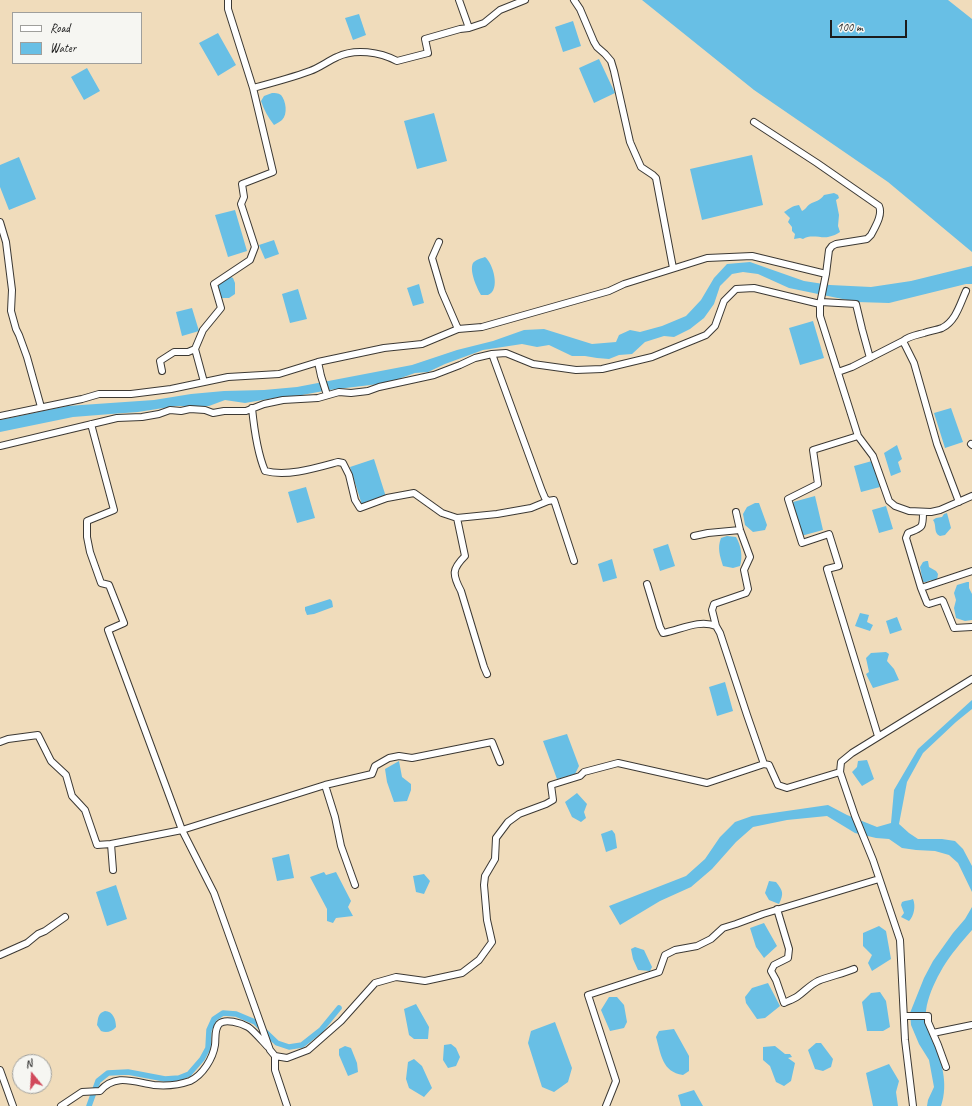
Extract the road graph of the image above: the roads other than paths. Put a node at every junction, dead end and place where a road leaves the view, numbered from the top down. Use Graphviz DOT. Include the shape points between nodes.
graph roads {
  1 [pos="228,0"];
  2 [pos="459,0"];
  3 [pos="525,0"];
  4 [pos="574,0"];
  5 [pos="469,28"];
  6 [pos="253,88"];
  7 [pos="754,122"];
  8 [pos="0,222"];
  9 [pos="439,242"];
  10 [pos="673,268"];
  11 [pos="826,274"];
  12 [pos="966,291"];
  13 [pos="821,301"];
  14 [pos="458,329"];
  15 [pos="903,341"];
  16 [pos="195,349"];
  17 [pos="492,354"];
  18 [pos="870,358"];
  19 [pos="318,362"];
  20 [pos="162,371"];
  21 [pos="838,372"];
  22 [pos="204,382"];
  23 [pos="327,394"];
  24 [pos="41,407"];
  25 [pos="252,408"];
  26 [pos="0,416"];
  27 [pos="91,424"];
  28 [pos="858,436"];
  29 [pos="0,446"];
  30 [pos="972,496"];
  31 [pos="548,501"];
  32 [pos="959,502"];
  33 [pos="736,512"];
  34 [pos="923,512"];
  35 [pos="457,518"];
  36 [pos="740,530"];
  37 [pos="694,536"];
  38 [pos="574,561"];
  39 [pos="972,572"];
  40 [pos="647,584"];
  41 [pos="921,588"];
  42 [pos="716,626"];
  43 [pos="972,627"];
  44 [pos="487,674"];
  45 [pos="972,679"];
  46 [pos="878,736"];
  47 [pos="0,742"];
  48 [pos="500,762"];
  49 [pos="764,764"];
  50 [pos="840,772"];
  51 [pos="325,785"];
  52 [pos="182,830"];
  53 [pos="111,844"];
  54 [pos="113,870"];
  55 [pos="879,879"];
  56 [pos="355,885"];
  57 [pos="777,909"];
  58 [pos="65,917"];
  59 [pos="0,955"];
  60 [pos="854,969"];
  61 [pos="906,1016"];
  62 [pos="972,1025"];
  63 [pos="933,1033"];
  64 [pos="270,1050"];
  65 [pos="276,1056"];
  66 [pos="946,1067"];
  67 [pos="0,1070"];
  68 [pos="14,1106"];
  69 [pos="61,1106"];
  70 [pos="287,1106"];
  71 [pos="606,1106"];
  72 [pos="913,1106"];
  1 -- 6 [label="street" via="228,10"];
  2 -- 5 [label="street"];
  3 -- 5 [label="street" via="500,10 484,23"];
  4 -- 10 [label="street" via="597,47 611,61 630,142 638,161 641,167 656,178"];
  5 -- 6 [label="street" via="425,39 428,54 397,61 368,52 352,52 338,56 311,71"];
  6 -- 16 [label="street" via="273,172 242,184 244,197 241,204 255,247 250,260 214,284 221,308 203,330"];
  7 -- 11 [label="street" via="879,206 881,211 869,238 832,246 829,250"];
  8 -- 24 [label="street" via="6,242 12,290 11,311"];
  9 -- 14 [label="street" via="432,258 442,292"];
  10 -- 11 [label="street" via="707,258 752,256"];
  10 -- 14 [label="street" via="609,291 514,319 482,328"];
  11 -- 13 [label="street"];
  12 -- 15 [label="street" via="956,315 949,323 942,328"];
  13 -- 17 [label="street" via="754,288 736,289 724,301 715,326 706,334 652,357 602,369 576,370 533,364 506,353"];
  13 -- 18 [label="street" via="856,304"];
  13 -- 21 [label="street" via="820,316"];
  14 -- 19 [label="street" via="422,344 384,348"];
  15 -- 18 [label="street"];
  15 -- 32 [label="street" via="914,364 937,444"];
  16 -- 20 [label="street" via="174,352 160,361"];
  16 -- 22 [label="street"];
  17 -- 23 [label="street" via="475,358 434,375 368,391"];
  17 -- 31 [label="street" via="542,491"];
  18 -- 21 [label="street"];
  19 -- 22 [label="street" via="279,374 228,377"];
  19 -- 23 [label="street"];
  21 -- 28 [label="street"];
  22 -- 24 [label="street" via="131,394 99,394"];
  23 -- 25 [label="street" via="318,398 283,400"];
  24 -- 26 [label="street"];
  25 -- 27 [label="street" via="246,411 213,413 205,410 170,410 159,414 117,418"];
  25 -- 35 [label="street" via="261,462 265,471 300,471 343,463 360,508 387,498 414,493 442,513"];
  27 -- 29 [label="street"];
  27 -- 52 [label="street" via="114,510 87,520 90,552 101,583 108,585 124,622 108,630"];
  28 -- 34 [label="street" via="873,456 889,501 909,511"];
  28 -- 46 [label="street" via="813,450 818,484 788,499 802,543 830,534 839,566 827,569"];
  30 -- 32 [label="street"];
  31 -- 35 [label="street" via="531,508"];
  31 -- 38 [label="street" via="554,500"];
  32 -- 34 [label="street" via="940,510"];
  33 -- 36 [label="street"];
  34 -- 41 [label="street" via="923,524 908,533 906,538"];
  35 -- 44 [label="street" via="465,556 457,564 455,580 461,591"];
  36 -- 37 [label="street"];
  36 -- 42 [label="street" via="750,557 744,570 748,589 746,593 714,604 712,610"];
  39 -- 41 [label="street"];
  40 -- 42 [label="street" via="663,633 699,624"];
  41 -- 43 [label="street" via="927,603 943,601 954,628"];
  42 -- 49 [label="street"];
  45 -- 46 [label="street"];
  46 -- 50 [label="street" via="841,762"];
  47 -- 53 [label="street" via="38,735 51,761 66,775 72,796 85,810 97,845"];
  48 -- 51 [label="street" via="492,742 412,758 389,758 375,766 372,774"];
  49 -- 50 [label="street" via="769,765 778,785 787,788"];
  49 -- 65 [label="street" via="706,783 618,763 584,772 580,776 551,785 553,800 519,814 508,822 496,838 494,859 485,876 484,885 492,942 479,960 462,973 425,981 396,977 375,983 341,1021 308,1050 287,1058"];
  50 -- 55 [label="street"];
  51 -- 52 [label="street"];
  51 -- 56 [label="street"];
  52 -- 53 [label="street"];
  52 -- 64 [label="street" via="214,893"];
  53 -- 54 [label="street"];
  55 -- 57 [label="street"];
  55 -- 61 [label="street" via="900,940"];
  57 -- 60 [label="street" via="789,949 788,958 774,965 771,971 784,1003 797,997 818,981"];
  57 -- 71 [label="street" via="724,928 697,946 675,950 665,955 658,972 588,995 616,1081"];
  58 -- 59 [label="street" via="27,943"];
  61 -- 63 [label="street" via="928,1016"];
  61 -- 72 [label="street" via="905,1040"];
  62 -- 63 [label="street"];
  63 -- 66 [label="street"];
  64 -- 65 [label="street"];
  64 -- 69 [label="street" via="247,1026 224,1021 216,1032 213,1056 204,1070 191,1080 174,1085 118,1080 105,1085 100,1091 82,1092"];
  65 -- 70 [label="street" via="275,1070"];
  67 -- 68 [label="street"];
}
